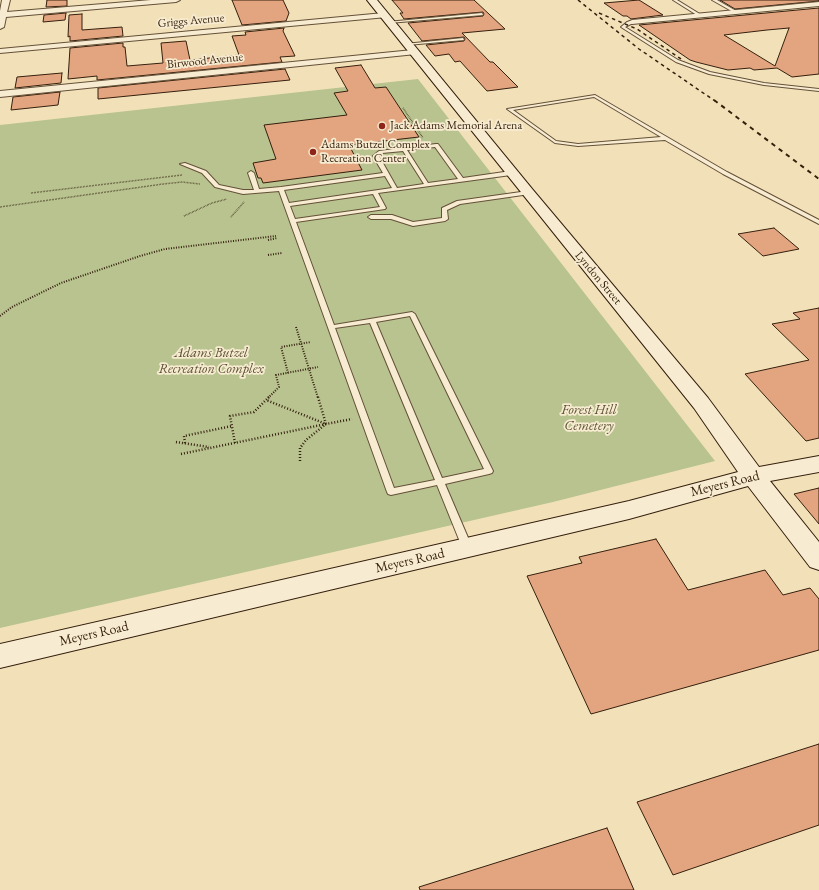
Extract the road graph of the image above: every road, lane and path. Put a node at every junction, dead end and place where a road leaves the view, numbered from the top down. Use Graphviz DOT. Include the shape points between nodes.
graph roads {
  1 [pos="6,0"];
  2 [pos="176,0"];
  3 [pos="372,0"];
  4 [pos="675,0"];
  5 [pos="714,0"];
  6 [pos="819,4"];
  7 [pos="736,12"];
  8 [pos="482,14"];
  9 [pos="2,15"];
  10 [pos="701,16"];
  11 [pos="387,18"];
  12 [pos="632,22"];
  13 [pos="0,27"];
  14 [pos="463,39"];
  15 [pos="410,48"];
  16 [pos="0,51"];
  17 [pos="819,90"];
  18 [pos="0,94"];
  19 [pos="403,108"];
  20 [pos="666,138"];
  21 [pos="424,140"];
  22 [pos="404,149"];
  23 [pos="183,164"];
  24 [pos="204,172"];
  25 [pos="251,173"];
  26 [pos="511,173"];
  27 [pos="386,174"];
  28 [pos="462,180"];
  29 [pos="428,185"];
  30 [pos="217,186"];
  31 [pos="281,189"];
  32 [pos="395,189"];
  33 [pos="257,191"];
  34 [pos="375,192"];
  35 [pos="31,193"];
  36 [pos="248,194"];
  37 [pos="528,194"];
  38 [pos="286,205"];
  39 [pos="0,207"];
  40 [pos="184,216"];
  41 [pos="231,217"];
  42 [pos="371,217"];
  43 [pos="292,221"];
  44 [pos="819,222"];
  45 [pos="413,224"];
  46 [pos="400,226"];
  47 [pos="268,240"];
  48 [pos="282,253"];
  49 [pos="268,255"];
  50 [pos="0,316"];
  51 [pos="372,320"];
  52 [pos="296,327"];
  53 [pos="331,328"];
  54 [pos="310,342"];
  55 [pos="301,344"];
  56 [pos="318,367"];
  57 [pos="308,369"];
  58 [pos="288,373"];
  59 [pos="266,400"];
  60 [pos="363,416"];
  61 [pos="326,424"];
  62 [pos="232,426"];
  63 [pos="176,442"];
  64 [pos="185,443"];
  65 [pos="235,443"];
  66 [pos="211,448"];
  67 [pos="181,454"];
  68 [pos="300,461"];
  69 [pos="819,464"];
  70 [pos="753,476"];
  71 [pos="440,481"];
  72 [pos="468,547"];
  73 [pos="819,560"];
  74 [pos="0,656"];
  1 -- 9 [label="street"];
  2 -- 9 [label="street"];
  3 -- 11 [label="street, Lyndon Street"];
  4 -- 10 [label="lane"];
  5 -- 7 [label="lane"];
  6 -- 7 [label="street"];
  7 -- 10 [label="street"];
  8 -- 11 [label="lane"];
  9 -- 13 [label="street"];
  10 -- 12 [label="street"];
  11 -- 15 [label="street, Lyndon Street"];
  11 -- 16 [label="street, Griggs Avenue"];
  12 -- 17 [label="lane" via="623,27 677,61 709,73 764,84"];
  14 -- 15 [label="lane"];
  15 -- 18 [label="street, Birwood Avenue"];
  15 -- 26 [label="street, Lyndon Street"];
  19 -- 21 [label="path"];
  20 -- 20 [label="lane" via="595,96 509,109 555,142 578,145"];
  20 -- 44 [label="lane" via="725,173"];
  22 -- 27 [label="lane" via="381,152 376,156"];
  22 -- 28 [label="lane" via="436,145"];
  22 -- 29 [label="lane"];
  23 -- 24 [label="lane"];
  24 -- 30 [label="lane"];
  24 -- 35 [label="path"];
  25 -- 33 [label="lane"];
  26 -- 28 [label="lane"];
  26 -- 37 [label="street, Lyndon Street"];
  27 -- 31 [label="lane"];
  27 -- 32 [label="lane"];
  28 -- 29 [label="lane"];
  29 -- 32 [label="lane"];
  30 -- 36 [label="lane"];
  30 -- 39 [label="path" via="188,182 163,184"];
  31 -- 33 [label="lane"];
  31 -- 38 [label="lane"];
  32 -- 34 [label="lane"];
  33 -- 36 [label="lane"];
  34 -- 38 [label="lane"];
  34 -- 43 [label="lane" via="383,208"];
  36 -- 40 [label="path" via="212,203"];
  36 -- 41 [label="path"];
  37 -- 45 [label="lane" via="459,202 444,209 445,219"];
  37 -- 70 [label="street, Lyndon Street" via="683,379"];
  38 -- 43 [label="lane"];
  42 -- 45 [label="lane" via="392,216"];
  43 -- 53 [label="lane"];
  45 -- 46 [label="lane"];
  47 -- 50 [label="path" via="276,237 207,243 165,249 140,256 61,283 12,307"];
  48 -- 49 [label="path"];
  51 -- 53 [label="lane"];
  51 -- 71 [label="lane"];
  51 -- 71 [label="lane" via="412,314 489,471"];
  52 -- 55 [label="path"];
  53 -- 60 [label="lane"];
  54 -- 55 [label="path"];
  55 -- 57 [label="path"];
  55 -- 58 [label="path" via="281,347"];
  56 -- 57 [label="path"];
  57 -- 58 [label="path"];
  57 -- 61 [label="path"];
  58 -- 59 [label="path" via="276,375 279,387"];
  59 -- 61 [label="path"];
  59 -- 62 [label="path" via="254,412 230,416"];
  60 -- 61 [label="path"];
  60 -- 71 [label="lane" via="391,492"];
  61 -- 65 [label="path"];
  61 -- 68 [label="path" via="300,448"];
  62 -- 64 [label="path" via="184,436"];
  62 -- 65 [label="path"];
  63 -- 64 [label="path"];
  64 -- 66 [label="path"];
  65 -- 66 [label="path"];
  66 -- 67 [label="path"];
  69 -- 70 [label="street, Meyers Road"];
  70 -- 72 [label="street, Meyers Road" via="629,510"];
  70 -- 73 [label="street, Lyndon Street"];
  71 -- 72 [label="lane"];
  72 -- 74 [label="street, Meyers Road"];
}
